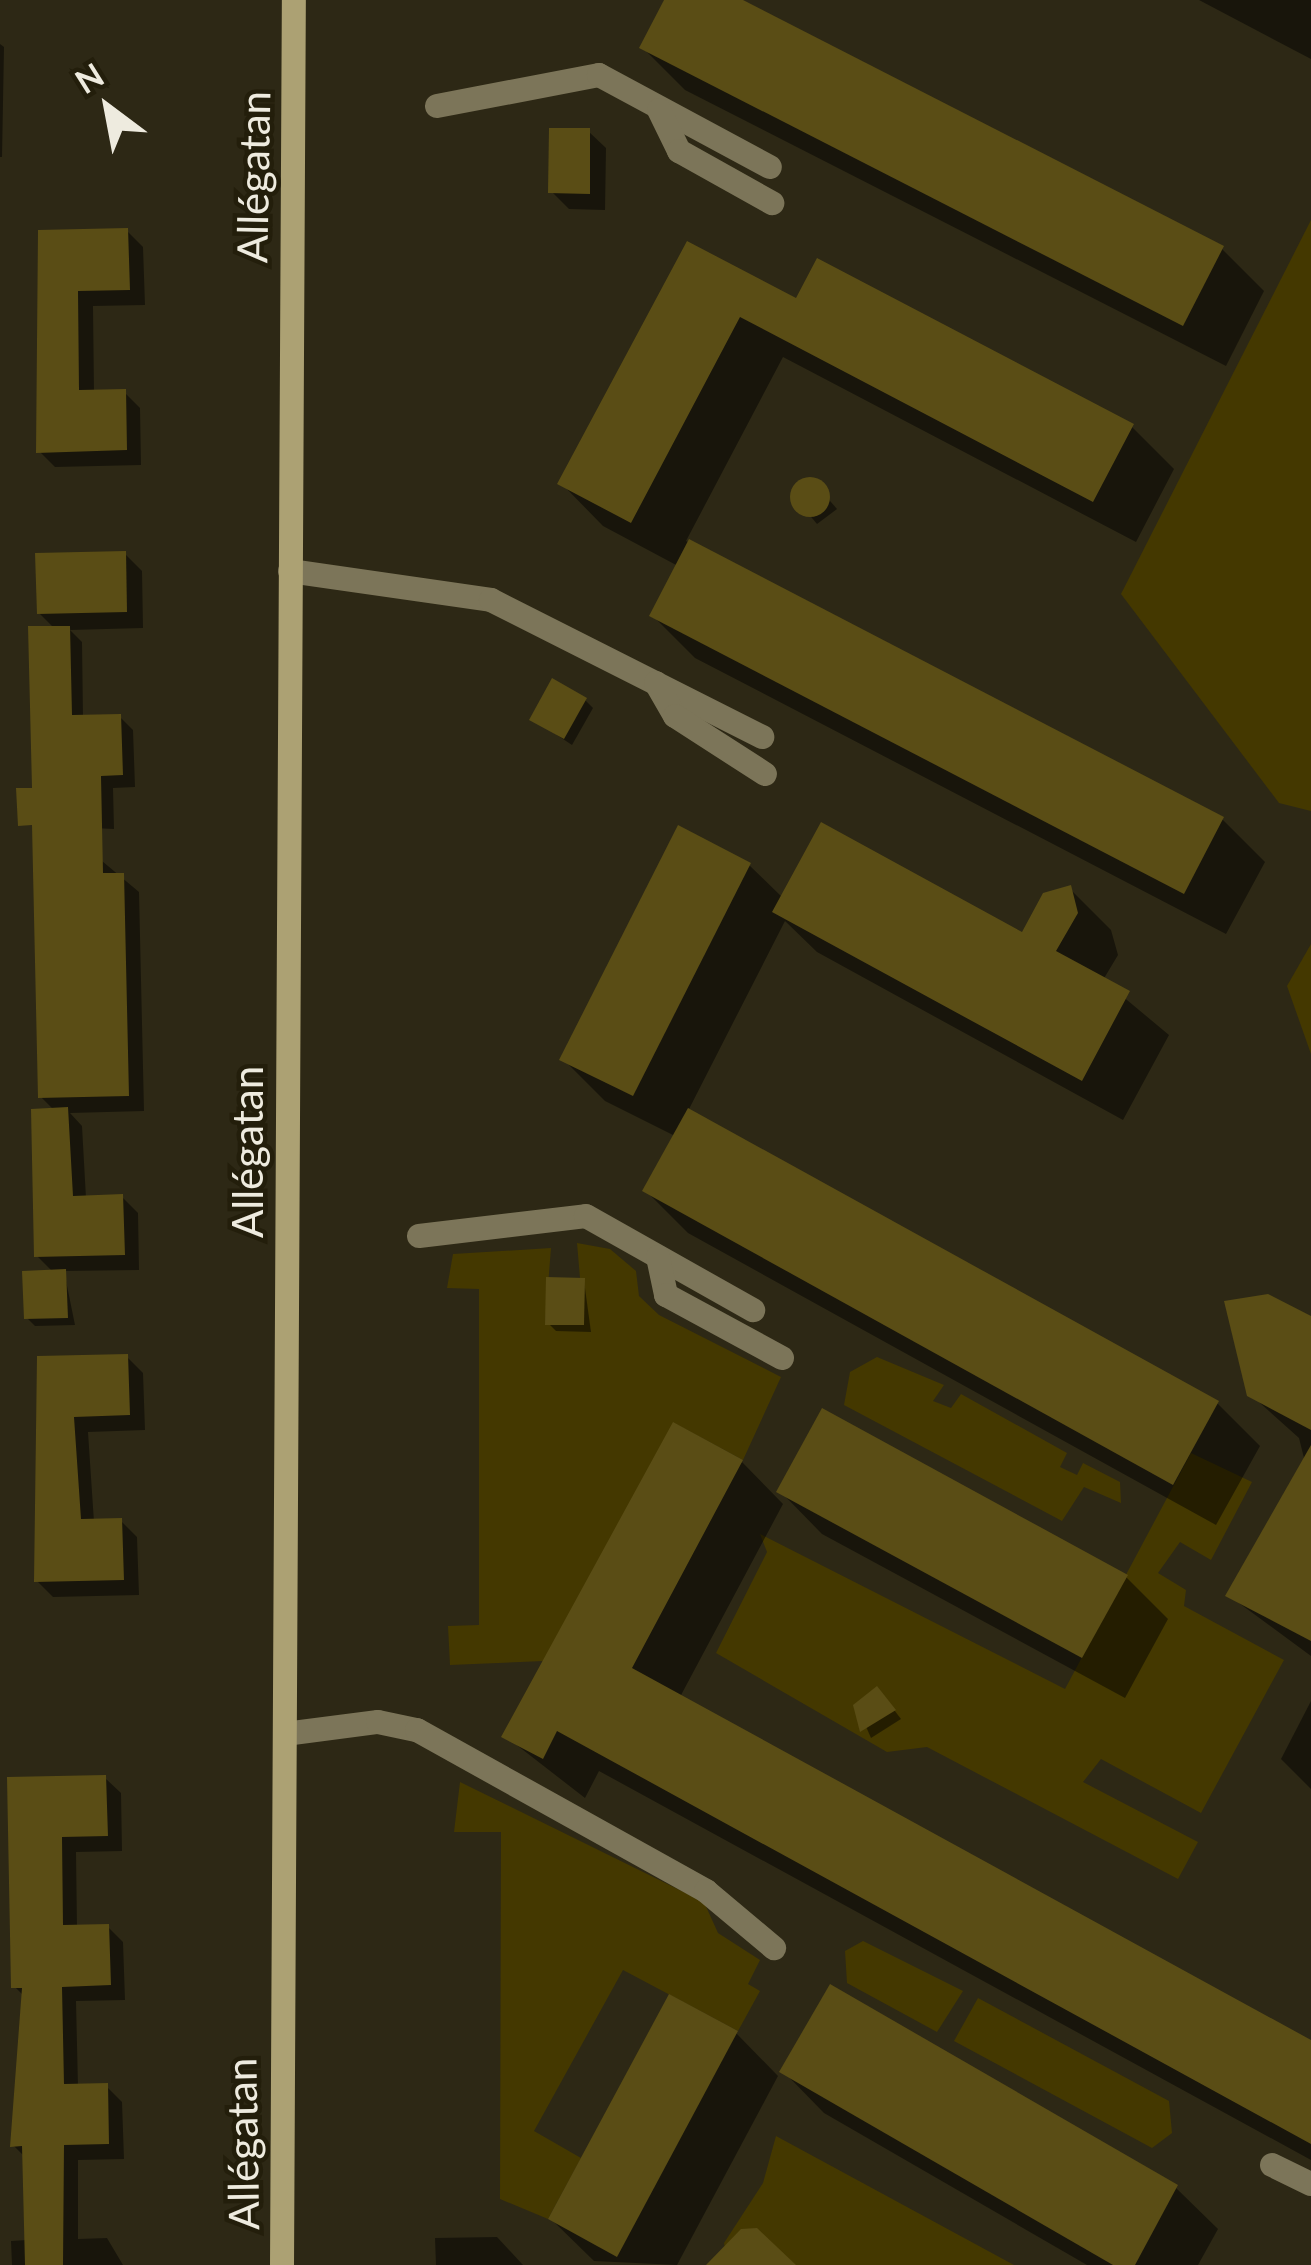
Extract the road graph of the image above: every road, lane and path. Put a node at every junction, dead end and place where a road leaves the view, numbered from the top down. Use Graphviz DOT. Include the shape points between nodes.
graph roads {
  1 [pos="295,0"];
  2 [pos="437,106"];
  3 [pos="659,110"];
  4 [pos="770,167"];
  5 [pos="772,203"];
  6 [pos="290,571"];
  7 [pos="655,681"];
  8 [pos="762,737"];
  9 [pos="765,774"];
  10 [pos="419,1236"];
  11 [pos="658,1256"];
  12 [pos="753,1310"];
  13 [pos="782,1358"];
  14 [pos="284,1734"];
  15 [pos="774,1948"];
  16 [pos="1272,2164"];
  17 [pos="1311,2184"];
  18 [pos="282,2265"];
  1 -- 6 [label="street, Allégatan"];
  2 -- 3 [label="street" via="599,75"];
  3 -- 4 [label="street"];
  3 -- 5 [label="street" via="679,151"];
  6 -- 7 [label="street" via="491,600"];
  6 -- 14 [label="street, Allégatan"];
  7 -- 8 [label="street"];
  7 -- 9 [label="street" via="675,716"];
  10 -- 11 [label="street" via="586,1216"];
  11 -- 12 [label="street"];
  11 -- 13 [label="street" via="666,1295"];
  14 -- 15 [label="street" via="378,1722 417,1730 706,1891"];
  14 -- 18 [label="street, Allégatan"];
  16 -- 17 [label="street"];
}
